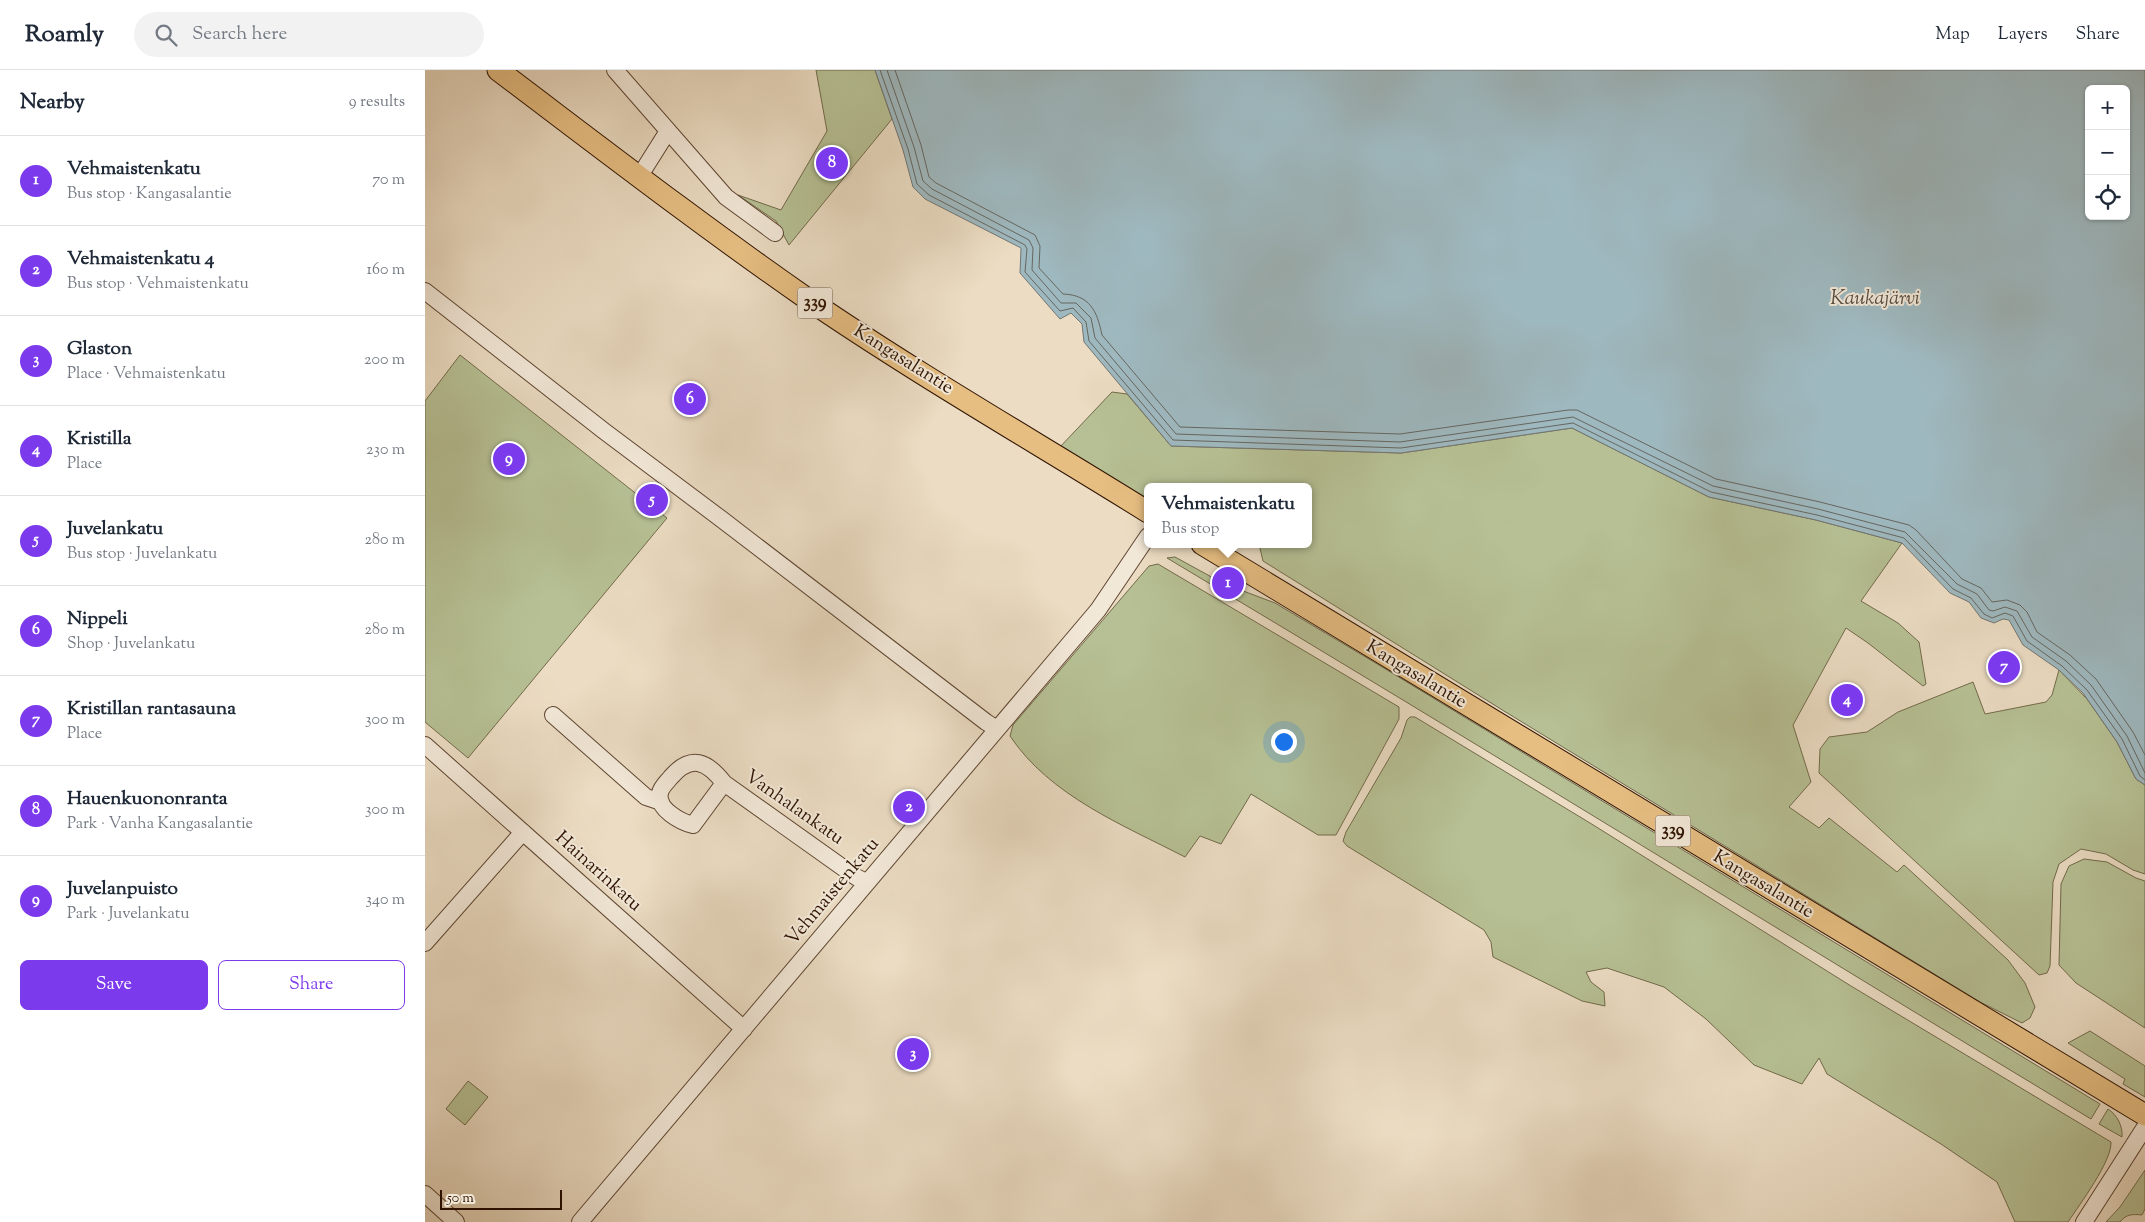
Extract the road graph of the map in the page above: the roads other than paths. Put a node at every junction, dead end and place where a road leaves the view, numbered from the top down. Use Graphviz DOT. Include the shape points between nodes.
graph roads {
  1 [pos="498,70"];
  2 [pos="615,70"];
  3 [pos="668,132"];
  4 [pos="639,176"];
  5 [pos="775,233"];
  6 [pos="425,291"];
  7 [pos="1144,510"];
  8 [pos="1144,542"];
  9 [pos="1209,548"];
  10 [pos="553,715"];
  11 [pos="997,729"];
  12 [pos="425,745"];
  13 [pos="724,783"];
  14 [pos="661,802"];
  15 [pos="523,832"];
  16 [pos="866,882"];
  17 [pos="425,943"];
  18 [pos="744,1029"];
  19 [pos="2145,1115"];
  20 [pos="2145,1127"];
  21 [pos="425,1194"];
  22 [pos="455,1222"];
  23 [pos="580,1222"];
  24 [pos="2084,1222"];
  1 -- 4 [label="main road, Kangasalantie / 339"];
  2 -- 3 [label="street"];
  3 -- 4 [label="street"];
  3 -- 5 [label="street" via="726,197"];
  4 -- 7 [label="main road, Kangasalantie / 339" via="840,320"];
  6 -- 11 [label="street"];
  8 -- 11 [label="street, Vehmaistenkatu" via="1098,610"];
  9 -- 19 [label="main road, Kangasalantie / 339"];
  10 -- 14 [label="street" via="646,797"];
  11 -- 16 [label="street, Vehmaistenkatu"];
  12 -- 15 [label="street, Hainarinkatu"];
  13 -- 14 [label="street, Vanhalankatu" via="693,825 674,818"];
  13 -- 14 [label="street, Vanhalankatu" via="713,768 693,762 683,765 663,786 659,794"];
  13 -- 16 [label="street, Vanhalankatu"];
  15 -- 17 [label="street"];
  15 -- 18 [label="street, Hainarinkatu"];
  16 -- 18 [label="street, Vehmaistenkatu"];
  18 -- 23 [label="street, Vehmaistenkatu"];
  20 -- 24 [label="street"];
  21 -- 22 [label="street"];
}
